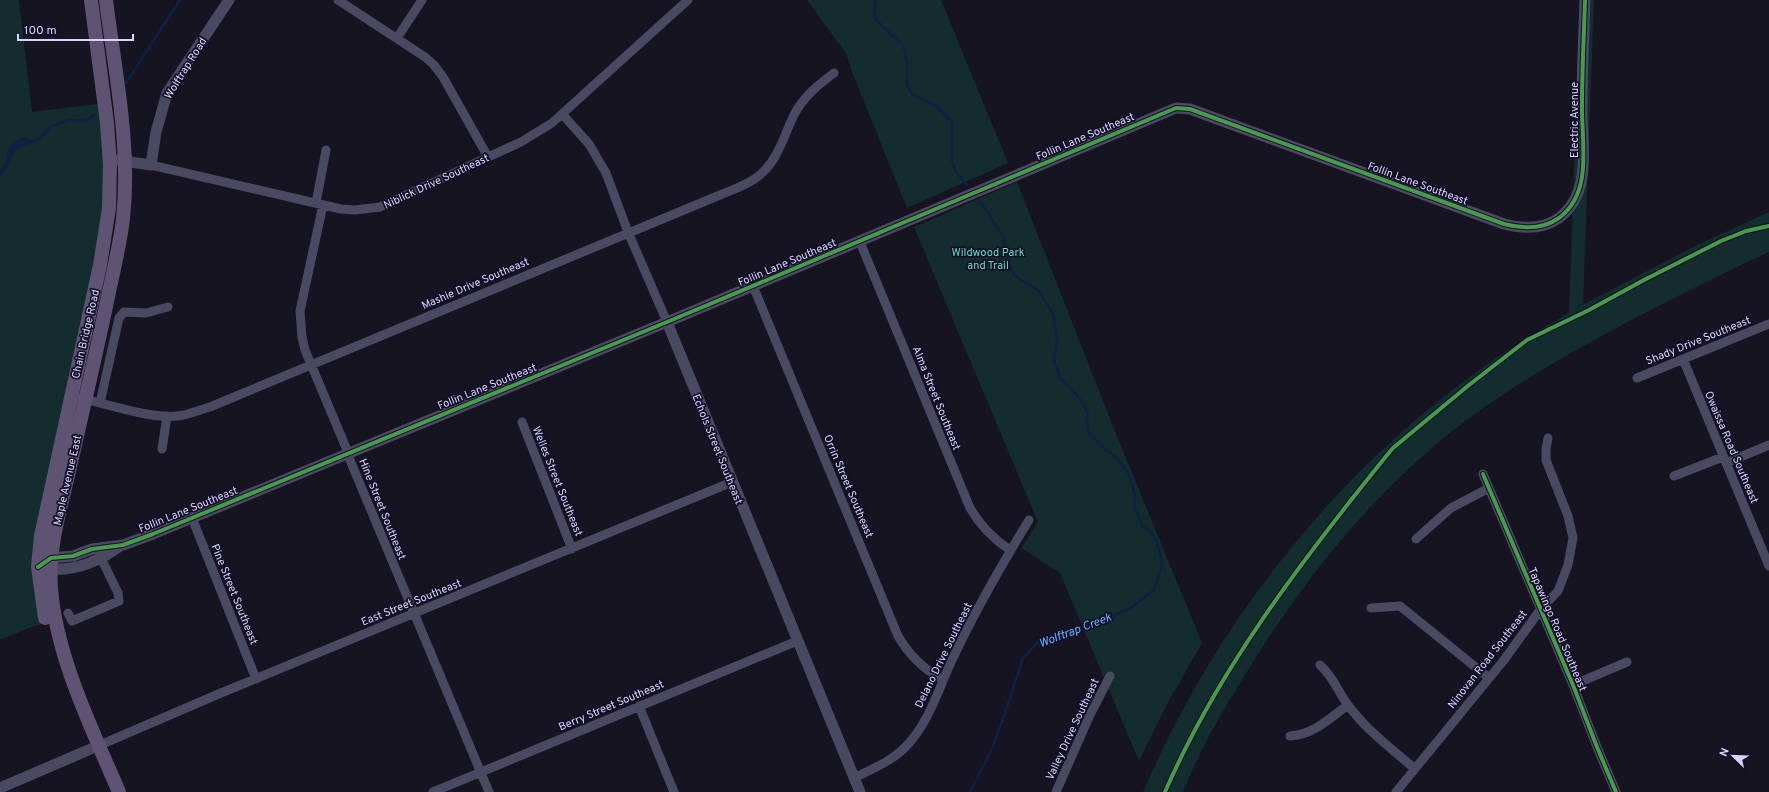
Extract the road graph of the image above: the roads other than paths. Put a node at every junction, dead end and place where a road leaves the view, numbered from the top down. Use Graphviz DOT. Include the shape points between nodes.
graph roads {
  1 [pos="91,0"];
  2 [pos="106,0"];
  3 [pos="229,0"];
  4 [pos="338,0"];
  5 [pos="422,0"];
  6 [pos="688,0"];
  7 [pos="1585,0"];
  8 [pos="397,38"];
  9 [pos="834,73"];
  10 [pos="563,114"];
  11 [pos="326,150"];
  12 [pos="488,157"];
  13 [pos="110,160"];
  14 [pos="124,160"];
  15 [pos="151,165"];
  16 [pos="319,204"];
  17 [pos="1547,225"];
  18 [pos="628,232"];
  19 [pos="860,242"];
  20 [pos="754,286"];
  21 [pos="168,307"];
  22 [pos="667,322"];
  23 [pos="1769,324"];
  24 [pos="1683,360"];
  25 [pos="312,364"];
  26 [pos="1637,378"];
  27 [pos="71,396"];
  28 [pos="86,399"];
  29 [pos="100,403"];
  30 [pos="167,416"];
  31 [pos="522,422"];
  32 [pos="1548,438"];
  33 [pos="1769,445"];
  34 [pos="162,448"];
  35 [pos="347,453"];
  36 [pos="1725,460"];
  37 [pos="1483,474"];
  38 [pos="1674,476"];
  39 [pos="732,482"];
  40 [pos="1488,488"];
  41 [pos="192,518"];
  42 [pos="1029,520"];
  43 [pos="1416,539"];
  44 [pos="123,545"];
  45 [pos="572,549"];
  46 [pos="1010,550"];
  47 [pos="101,558"];
  48 [pos="47,565"];
  49 [pos="1769,566"];
  50 [pos="1371,608"];
  51 [pos="1540,610"];
  52 [pos="68,613"];
  53 [pos="415,613"];
  54 [pos="797,641"];
  55 [pos="1627,662"];
  56 [pos="1320,665"];
  57 [pos="1110,676"];
  58 [pos="1488,678"];
  59 [pos="256,679"];
  60 [pos="943,680"];
  61 [pos="1573,685"];
  62 [pos="1348,705"];
  63 [pos="639,706"];
  64 [pos="1290,736"];
  65 [pos="100,745"];
  66 [pos="1414,769"];
  67 [pos="481,773"];
  68 [pos="854,778"];
  69 [pos="0,788"];
  70 [pos="119,792"];
  71 [pos="433,792"];
  72 [pos="489,792"];
  73 [pos="674,792"];
  74 [pos="860,792"];
  75 [pos="1056,792"];
  76 [pos="1396,792"];
  77 [pos="1616,792"];
  1 -- 13 [label="main road, Chain Bridge Road"];
  2 -- 14 [label="main road" via="122,121"];
  3 -- 15 [label="street, Wolftrap Road" via="168,93 158,124"];
  4 -- 8 [label="street"];
  5 -- 8 [label="street"];
  6 -- 10 [label="street, Niblick Drive Southeast"];
  7 -- 17 [label="street, Electric Avenue" via="1581,184 1569,209"];
  8 -- 12 [label="street" via="434,65"];
  9 -- 18 [label="street, Mashie Drive Southeast" via="802,102 774,159 760,175"];
  10 -- 12 [label="street, Niblick Drive Southeast" via="545,128"];
  10 -- 18 [label="street, Echols Street Southeast" via="597,156"];
  11 -- 16 [label="street, Hine Street Southeast"];
  12 -- 16 [label="street, Niblick Drive Southeast" via="380,207 355,210"];
  13 -- 14 [label="street, Niblick Drive Southeast"];
  13 -- 27 [label="main road, Chain Bridge Road" via="106,234"];
  14 -- 15 [label="street, Niblick Drive Southeast"];
  14 -- 28 [label="main road, Maple Avenue East" via="123,219"];
  15 -- 16 [label="street, Niblick Drive Southeast"];
  16 -- 25 [label="street, Hine Street Southeast" via="300,311 302,337"];
  17 -- 19 [label="street, Follin Lane Southeast" via="1528,228 1504,224 1183,108 1176,108"];
  18 -- 22 [label="street, Echols Street Southeast"];
  18 -- 25 [label="street, Mashie Drive Southeast"];
  19 -- 20 [label="street, Follin Lane Southeast"];
  19 -- 46 [label="street, Alma Street Southeast" via="970,508 990,536"];
  20 -- 22 [label="street, Follin Lane Southeast"];
  20 -- 60 [label="street, Orrin Street Southeast" via="898,636 914,660 929,673"];
  21 -- 29 [label="street" via="146,313 124,312 119,318"];
  22 -- 35 [label="street, Follin Lane Southeast"];
  22 -- 39 [label="street, Echols Street Southeast"];
  23 -- 24 [label="street, Shady Drive Southeast"];
  24 -- 26 [label="street, Shady Drive Southeast"];
  24 -- 36 [label="street, Owaissa Road Southeast"];
  25 -- 30 [label="street, Mashie Drive Southeast" via="210,407"];
  25 -- 35 [label="street, Hine Street Southeast"];
  27 -- 28 [label="street, Mashie Drive Southeast"];
  27 -- 48 [label="main road, Chain Bridge Road" via="45,514"];
  28 -- 29 [label="street, Mashie Drive Southeast"];
  28 -- 48 [label="main road, Maple Avenue East"];
  29 -- 30 [label="street, Mashie Drive Southeast"];
  30 -- 34 [label="street"];
  31 -- 45 [label="street, Welles Street Southeast"];
  32 -- 51 [label="street, Ninovan Road Southeast" via="1546,460 1568,516 1572,538 1568,565 1558,591"];
  33 -- 36 [label="street"];
  35 -- 41 [label="street, Follin Lane Southeast"];
  35 -- 53 [label="street, Hine Street Southeast"];
  36 -- 38 [label="street"];
  36 -- 49 [label="street, Owaissa Road Southeast"];
  37 -- 40 [label="street, Tapawingo Road Southeast"];
  39 -- 45 [label="street, East Street Southeast"];
  39 -- 54 [label="street, Echols Street Southeast"];
  40 -- 43 [label="street" via="1451,508"];
  40 -- 51 [label="street, Tapawingo Road Southeast"];
  41 -- 44 [label="street, Follin Lane Southeast"];
  41 -- 59 [label="street, Pine Street Southeast"];
  42 -- 46 [label="street, Delano Drive Southeast"];
  44 -- 47 [label="street, Follin Lane Southeast"];
  44 -- 48 [label="street, Follin Lane Southeast" via="92,550"];
  45 -- 53 [label="street, East Street Southeast"];
  46 -- 60 [label="street, Delano Drive Southeast"];
  47 -- 48 [label="street, Follin Lane Southeast" via="74,568"];
  47 -- 52 [label="street" via="118,592 119,601 72,621"];
  48 -- 65 [label="main road, Maple Avenue East" via="52,607 65,662"];
  50 -- 58 [label="street" via="1400,606"];
  51 -- 58 [label="street, Ninovan Road Southeast" via="1515,646"];
  51 -- 61 [label="street, Tapawingo Road Southeast"];
  53 -- 59 [label="street, East Street Southeast"];
  53 -- 67 [label="street, Hine Street Southeast"];
  54 -- 63 [label="street, Berry Street Southeast"];
  54 -- 68 [label="street, Echols Street Southeast"];
  55 -- 61 [label="street"];
  56 -- 62 [label="street" via="1330,675"];
  57 -- 75 [label="street, Valley Drive Southeast" via="1090,714"];
  58 -- 66 [label="street, Ninovan Road Southeast"];
  59 -- 65 [label="street, East Street Southeast"];
  60 -- 68 [label="street, Delano Drive Southeast" via="924,721 910,743 888,761"];
  61 -- 77 [label="street, Tapawingo Road Southeast"];
  62 -- 64 [label="street" via="1312,731"];
  62 -- 66 [label="street"];
  63 -- 67 [label="street, Berry Street Southeast"];
  63 -- 73 [label="street"];
  65 -- 69 [label="street"];
  65 -- 70 [label="main road, Maple Avenue East"];
  66 -- 76 [label="street, Ninovan Road Southeast"];
  67 -- 71 [label="street, Berry Street Southeast"];
  67 -- 72 [label="street, Hine Street Southeast"];
  68 -- 74 [label="street, Echols Street Southeast"];
}
